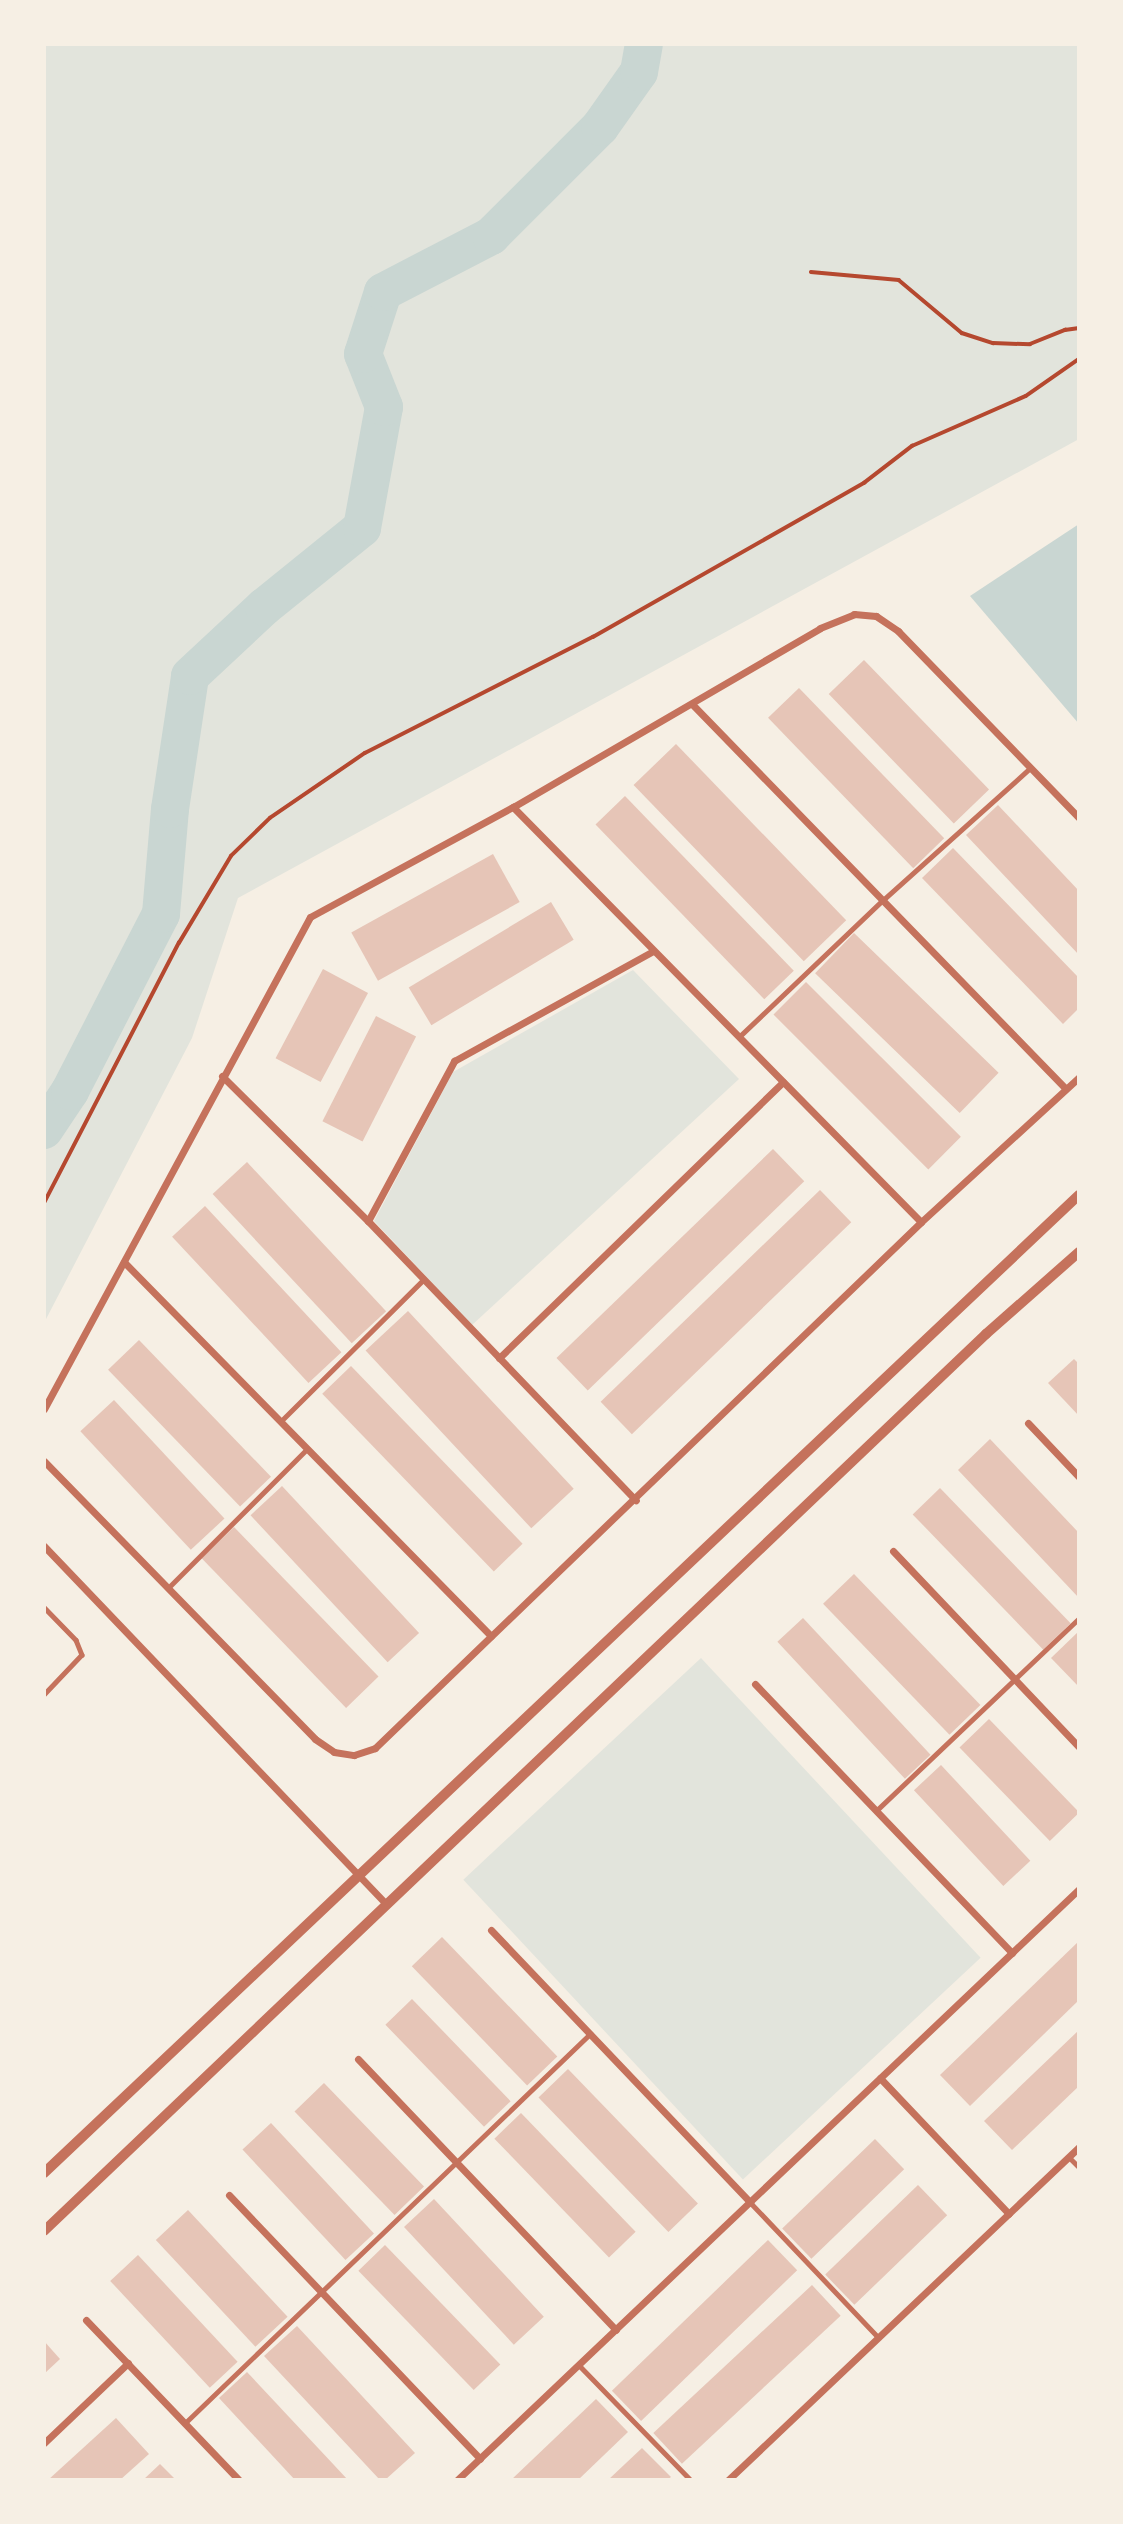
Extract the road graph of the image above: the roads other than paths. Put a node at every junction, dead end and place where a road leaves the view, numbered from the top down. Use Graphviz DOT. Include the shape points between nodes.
graph roads {
  1 [pos="692,704"];
  2 [pos="1030,768"];
  3 [pos="513,807"];
  4 [pos="1079,818"];
  5 [pos="882,901"];
  6 [pos="653,951"];
  7 [pos="740,1036"];
  8 [pos="222,1076"];
  9 [pos="1079,1077"];
  10 [pos="783,1082"];
  11 [pos="1065,1088"];
  12 [pos="1079,1195"];
  13 [pos="368,1221"];
  14 [pos="921,1222"];
  15 [pos="1079,1252"];
  16 [pos="124,1262"];
  17 [pos="423,1280"];
  18 [pos="499,1357"];
  19 [pos="44,1409"];
  20 [pos="282,1420"];
  21 [pos="1028,1423"];
  22 [pos="308,1448"];
  23 [pos="44,1461"];
  24 [pos="1079,1477"];
  25 [pos="636,1500"];
  26 [pos="44,1546"];
  27 [pos="893,1551"];
  28 [pos="168,1588"];
  29 [pos="44,1608"];
  30 [pos="1079,1618"];
  31 [pos="491,1636"];
  32 [pos="1015,1679"];
  33 [pos="755,1684"];
  34 [pos="44,1695"];
  35 [pos="1079,1747"];
  36 [pos="877,1811"];
  37 [pos="359,1874"];
  38 [pos="1079,1889"];
  39 [pos="386,1903"];
  40 [pos="491,1930"];
  41 [pos="1012,1953"];
  42 [pos="590,2034"];
  43 [pos="358,2059"];
  44 [pos="880,2078"];
  45 [pos="1079,2147"];
  46 [pos="1069,2157"];
  47 [pos="457,2162"];
  48 [pos="1079,2167"];
  49 [pos="44,2173"];
  50 [pos="229,2195"];
  51 [pos="750,2202"];
  52 [pos="1009,2214"];
  53 [pos="44,2231"];
  54 [pos="321,2293"];
  55 [pos="86,2320"];
  56 [pos="616,2330"];
  57 [pos="879,2337"];
  58 [pos="128,2363"];
  59 [pos="579,2365"];
  60 [pos="185,2423"];
  61 [pos="44,2443"];
  62 [pos="480,2459"];
  63 [pos="239,2480"];
  64 [pos="457,2480"];
  65 [pos="691,2480"];
  66 [pos="728,2480"];
  1 -- 2 [label="street" via="820,628 854,614 876,616 898,631"];
  1 -- 3 [label="street"];
  1 -- 5 [label="street"];
  2 -- 4 [label="street"];
  2 -- 5 [label="lane"];
  3 -- 6 [label="street"];
  3 -- 8 [label="street" via="307,920"];
  5 -- 7 [label="lane"];
  5 -- 11 [label="street"];
  6 -- 7 [label="street"];
  6 -- 13 [label="street" via="454,1061"];
  7 -- 10 [label="street"];
  8 -- 13 [label="street"];
  8 -- 16 [label="street"];
  9 -- 11 [label="street"];
  10 -- 14 [label="street"];
  10 -- 18 [label="street"];
  11 -- 14 [label="street"];
  12 -- 37 [label="street"];
  13 -- 17 [label="street"];
  14 -- 25 [label="street"];
  15 -- 39 [label="street" via="986,1334"];
  16 -- 19 [label="street"];
  16 -- 20 [label="street"];
  17 -- 18 [label="street"];
  17 -- 20 [label="lane"];
  18 -- 25 [label="street"];
  20 -- 22 [label="street"];
  21 -- 24 [label="street"];
  22 -- 28 [label="lane"];
  22 -- 31 [label="street"];
  23 -- 28 [label="street"];
  25 -- 31 [label="street"];
  26 -- 37 [label="street"];
  27 -- 32 [label="street"];
  28 -- 31 [label="street" via="315,1739 334,1752 354,1755 375,1748"];
  29 -- 34 [label="lane" via="76,1640 82,1656"];
  30 -- 32 [label="lane"];
  32 -- 35 [label="street"];
  32 -- 36 [label="lane"];
  33 -- 36 [label="street"];
  36 -- 41 [label="street"];
  37 -- 39 [label="street"];
  37 -- 49 [label="street"];
  38 -- 41 [label="street"];
  39 -- 53 [label="street"];
  40 -- 42 [label="street"];
  41 -- 44 [label="street"];
  42 -- 47 [label="lane"];
  42 -- 51 [label="street"];
  43 -- 47 [label="street"];
  44 -- 51 [label="street"];
  44 -- 52 [label="street"];
  45 -- 46 [label="street"];
  46 -- 48 [label="lane"];
  46 -- 52 [label="street"];
  47 -- 54 [label="lane"];
  47 -- 56 [label="street"];
  50 -- 54 [label="street"];
  51 -- 56 [label="street"];
  51 -- 57 [label="lane"];
  52 -- 57 [label="street"];
  54 -- 60 [label="lane"];
  54 -- 62 [label="street"];
  55 -- 58 [label="street"];
  56 -- 59 [label="street"];
  57 -- 66 [label="street"];
  58 -- 60 [label="street"];
  58 -- 61 [label="street"];
  59 -- 62 [label="street"];
  59 -- 65 [label="lane"];
  60 -- 63 [label="street"];
  62 -- 64 [label="street"];
}
